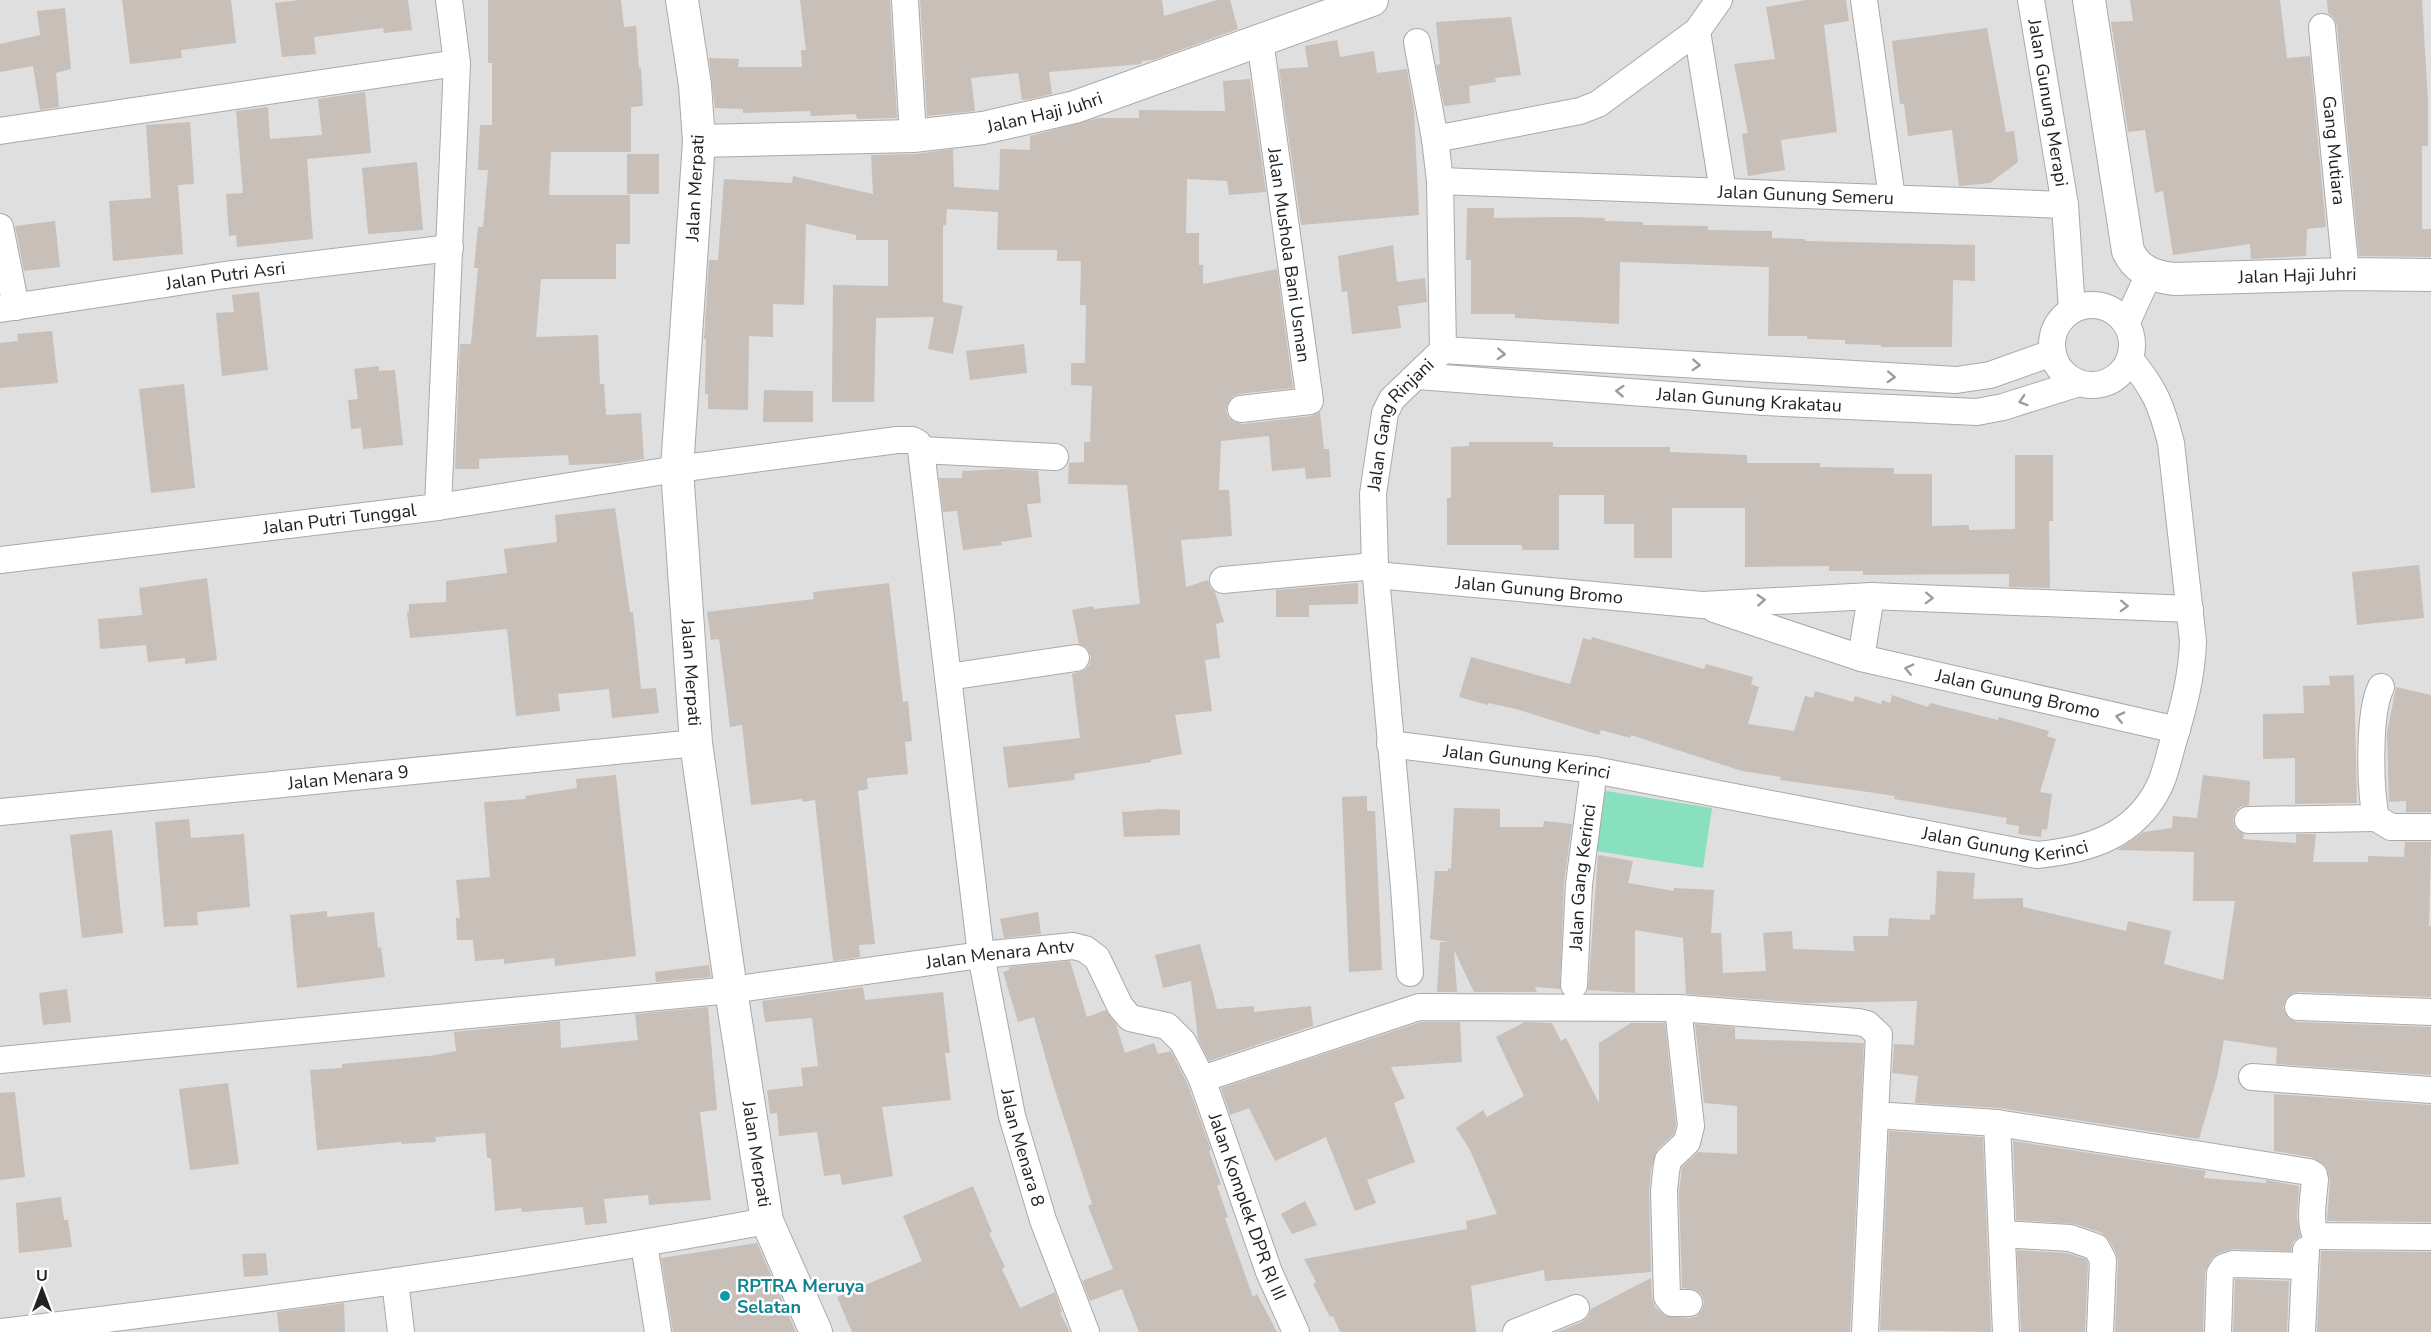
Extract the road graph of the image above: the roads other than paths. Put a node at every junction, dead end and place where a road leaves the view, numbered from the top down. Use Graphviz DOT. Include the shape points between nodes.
graph roads {
  1 [pos="449,0"];
  2 [pos="682,0"];
  3 [pos="905,0"];
  4 [pos="1372,0"];
  5 [pos="1719,0"];
  6 [pos="1864,0"];
  7 [pos="2031,0"];
  8 [pos="2089,0"];
  9 [pos="2322,27"];
  10 [pos="1697,31"];
  11 [pos="1260,40"];
  12 [pos="1417,42"];
  13 [pos="457,63"];
  14 [pos="0,131"];
  15 [pos="913,136"];
  16 [pos="1434,139"];
  17 [pos="699,141"];
  18 [pos="1440,181"];
  19 [pos="1723,191"];
  20 [pos="1892,198"];
  21 [pos="2065,205"];
  22 [pos="0,227"];
  23 [pos="450,248"];
  24 [pos="2346,274"];
  25 [pos="2431,275"];
  26 [pos="2156,276"];
  27 [pos="8,308"];
  28 [pos="2072,310"];
  29 [pos="2126,324"];
  30 [pos="1443,350"];
  31 [pos="2052,353"];
  32 [pos="2130,359"];
  33 [pos="1764,370"];
  34 [pos="1417,376"];
  35 [pos="2079,383"];
  36 [pos="1764,402"];
  37 [pos="1241,409"];
  38 [pos="921,450"];
  39 [pos="1055,457"];
  40 [pos="677,470"];
  41 [pos="438,507"];
  42 [pos="0,560"];
  43 [pos="1376,571"];
  44 [pos="1223,580"];
  45 [pos="1871,596"];
  46 [pos="1702,605"];
  47 [pos="2190,609"];
  48 [pos="1076,658"];
  49 [pos="1861,658"];
  50 [pos="948,677"];
  51 [pos="2381,687"];
  52 [pos="2177,730"];
  53 [pos="696,743"];
  54 [pos="1390,744"];
  55 [pos="1594,770"];
  56 [pos="0,812"];
  57 [pos="2376,818"];
  58 [pos="2248,820"];
  59 [pos="2431,827"];
  60 [pos="981,955"];
  61 [pos="1410,973"];
  62 [pos="1574,985"];
  63 [pos="731,990"];
  64 [pos="2298,1007"];
  65 [pos="1678,1008"];
  66 [pos="2431,1012"];
  67 [pos="0,1060"];
  68 [pos="2252,1077"];
  69 [pos="1202,1079"];
  70 [pos="2431,1090"];
  71 [pos="1875,1115"];
  72 [pos="1997,1124"];
  73 [pos="767,1221"];
  74 [pos="2002,1234"];
  75 [pos="2317,1236"];
  76 [pos="2431,1237"];
  77 [pos="644,1244"];
  78 [pos="2305,1266"];
  79 [pos="395,1281"];
  80 [pos="1689,1303"];
  81 [pos="1576,1308"];
  82 [pos="145,1323"];
  83 [pos="1,1332"];
  84 [pos="401,1332"];
  85 [pos="658,1332"];
  86 [pos="816,1332"];
  87 [pos="1086,1332"];
  88 [pos="1296,1332"];
  89 [pos="1516,1332"];
  90 [pos="1865,1332"];
  91 [pos="2006,1332"];
  92 [pos="2100,1332"];
  93 [pos="2218,1332"];
  94 [pos="2302,1332"];
  1 -- 13 [label="street"];
  2 -- 17 [label="street, Jalan Merpati"];
  3 -- 15 [label="street"];
  4 -- 11 [label="street, Jalan Haji Juhri"];
  5 -- 10 [label="street"];
  6 -- 20 [label="street"];
  7 -- 21 [label="street, Jalan Gunung Merapi"];
  8 -- 26 [label="street" via="2128,251 2139,267"];
  9 -- 24 [label="street, Gang Mutiara"];
  10 -- 16 [label="street" via="1590,108"];
  10 -- 19 [label="street"];
  11 -- 15 [label="street, Jalan Haji Juhri" via="1075,107 983,128"];
  11 -- 37 [label="street, Jalan Mushola Bani Usman" via="1310,401"];
  12 -- 16 [label="street, Jalan Gang Rinjani"];
  13 -- 14 [label="street"];
  13 -- 23 [label="street"];
  15 -- 17 [label="street, Jalan Haji Juhri"];
  16 -- 18 [label="street, Jalan Gang Rinjani"];
  17 -- 40 [label="street, Jalan Merpati"];
  18 -- 19 [label="street, Jalan Gunung Semeru"];
  18 -- 30 [label="street, Jalan Gang Rinjani"];
  19 -- 20 [label="street, Jalan Gunung Semeru"];
  20 -- 21 [label="street, Jalan Gunung Semeru"];
  21 -- 28 [label="street"];
  22 -- 27 [label="street"];
  23 -- 27 [label="street, Jalan Putri Asri" via="225,275"];
  23 -- 41 [label="street"];
  24 -- 25 [label="street, Jalan Haji Juhri"];
  24 -- 26 [label="street, Jalan Haji Juhri"];
  26 -- 29 [label="street"];
  28 -- 29 [label="street" via="2096,305 2108,308"];
  28 -- 31 [label="street" via="2056,328"];
  29 -- 32 [label="street" via="2133,347"];
  30 -- 33 [label="street, Jalan Gunung Krakatau, one-way"];
  30 -- 34 [label="street, Jalan Gang Rinjani"];
  33 -- 31 [label="street, Jalan Gunung Krakatau, one-way" via="1956,380 1990,375"];
  31 -- 35 [label="street" via="2066,376"];
  32 -- 35 [label="street" via="2126,368 2109,382"];
  32 -- 47 [label="street, Jalan Gunung Kerinci" via="2152,387 2163,412"];
  33 -- 36 [label="street"];
  36 -- 34 [label="street, Jalan Gunung Krakatau, one-way"];
  34 -- 43 [label="street, Jalan Gang Rinjani" via="1392,399 1385,413 1373,494"];
  35 -- 36 [label="street, Jalan Gunung Krakatau, one-way" via="1977,412"];
  38 -- 39 [label="street, Jalan Putri Tunggal"];
  38 -- 40 [label="street, Jalan Putri Tunggal" via="912,440 897,440"];
  38 -- 50 [label="street, Jalan Menara 8"];
  40 -- 41 [label="street, Jalan Putri Tunggal"];
  40 -- 53 [label="street, Jalan Merpati"];
  41 -- 42 [label="street, Jalan Putri Tunggal"];
  43 -- 44 [label="street, Jalan Gunung Bromo"];
  43 -- 46 [label="street, Jalan Gunung Bromo"];
  43 -- 54 [label="street, Jalan Gang Rinjani"];
  46 -- 45 [label="street, Jalan Gunung Bromo, one-way"];
  45 -- 47 [label="street, Jalan Gunung Bromo, one-way"];
  45 -- 49 [label="street"];
  46 -- 49 [label="street, Jalan Gunung Bromo"];
  47 -- 52 [label="street, Jalan Gunung Kerinci" via="2192,672"];
  48 -- 50 [label="street"];
  52 -- 49 [label="street, Jalan Gunung Bromo, one-way"];
  50 -- 60 [label="street, Jalan Menara 8"];
  51 -- 57 [label="street" via="2374,710"];
  52 -- 55 [label="street, Jalan Gunung Kerinci" via="2159,787 2138,817 2114,836 2090,847 2037,855"];
  53 -- 56 [label="street, Jalan Menara 9"];
  53 -- 63 [label="street, Jalan Merpati"];
  54 -- 55 [label="street, Jalan Gunung Kerinci"];
  54 -- 61 [label="street, Jalan Gang Rinjani"];
  55 -- 62 [label="street, Jalan Gang Kerinci" via="1579,884"];
  57 -- 58 [label="street"];
  57 -- 59 [label="street" via="2391,827"];
  60 -- 63 [label="street, Jalan Menara Antv"];
  60 -- 69 [label="street, Jalan Menara Antv" via="1073,946 1085,949 1096,958 1120,1006 1131,1018 1167,1026 1183,1042"];
  60 -- 87 [label="street, Jalan Menara 8" via="1012,1116 1043,1220"];
  63 -- 67 [label="street, Jalan Menara Antv"];
  63 -- 73 [label="street, Jalan Merpati"];
  64 -- 66 [label="street"];
  65 -- 69 [label="street" via="1419,1007"];
  65 -- 71 [label="street" via="1867,1024 1879,1035 1880,1045"];
  65 -- 80 [label="street" via="1691,1126 1687,1142 1668,1160 1666,1172 1667,1297 1672,1303"];
  68 -- 70 [label="street"];
  69 -- 88 [label="street, Jalan Komplek DPR RI III" via="1269,1272"];
  71 -- 72 [label="street"];
  71 -- 90 [label="street"];
  72 -- 74 [label="street"];
  72 -- 75 [label="street" via="2312,1173 2312,1225"];
  73 -- 77 [label="street"];
  73 -- 86 [label="street, Jalan Merpati"];
  74 -- 91 [label="street"];
  74 -- 92 [label="street" via="2070,1238 2096,1246 2103,1260"];
  75 -- 76 [label="street"];
  75 -- 78 [label="street" via="2308,1245"];
  77 -- 79 [label="street"];
  77 -- 85 [label="street"];
  78 -- 93 [label="street" via="2224,1266 2220,1274"];
  78 -- 94 [label="street"];
  79 -- 82 [label="street"];
  79 -- 84 [label="street"];
  81 -- 89 [label="street"];
  82 -- 83 [label="street"];
}
